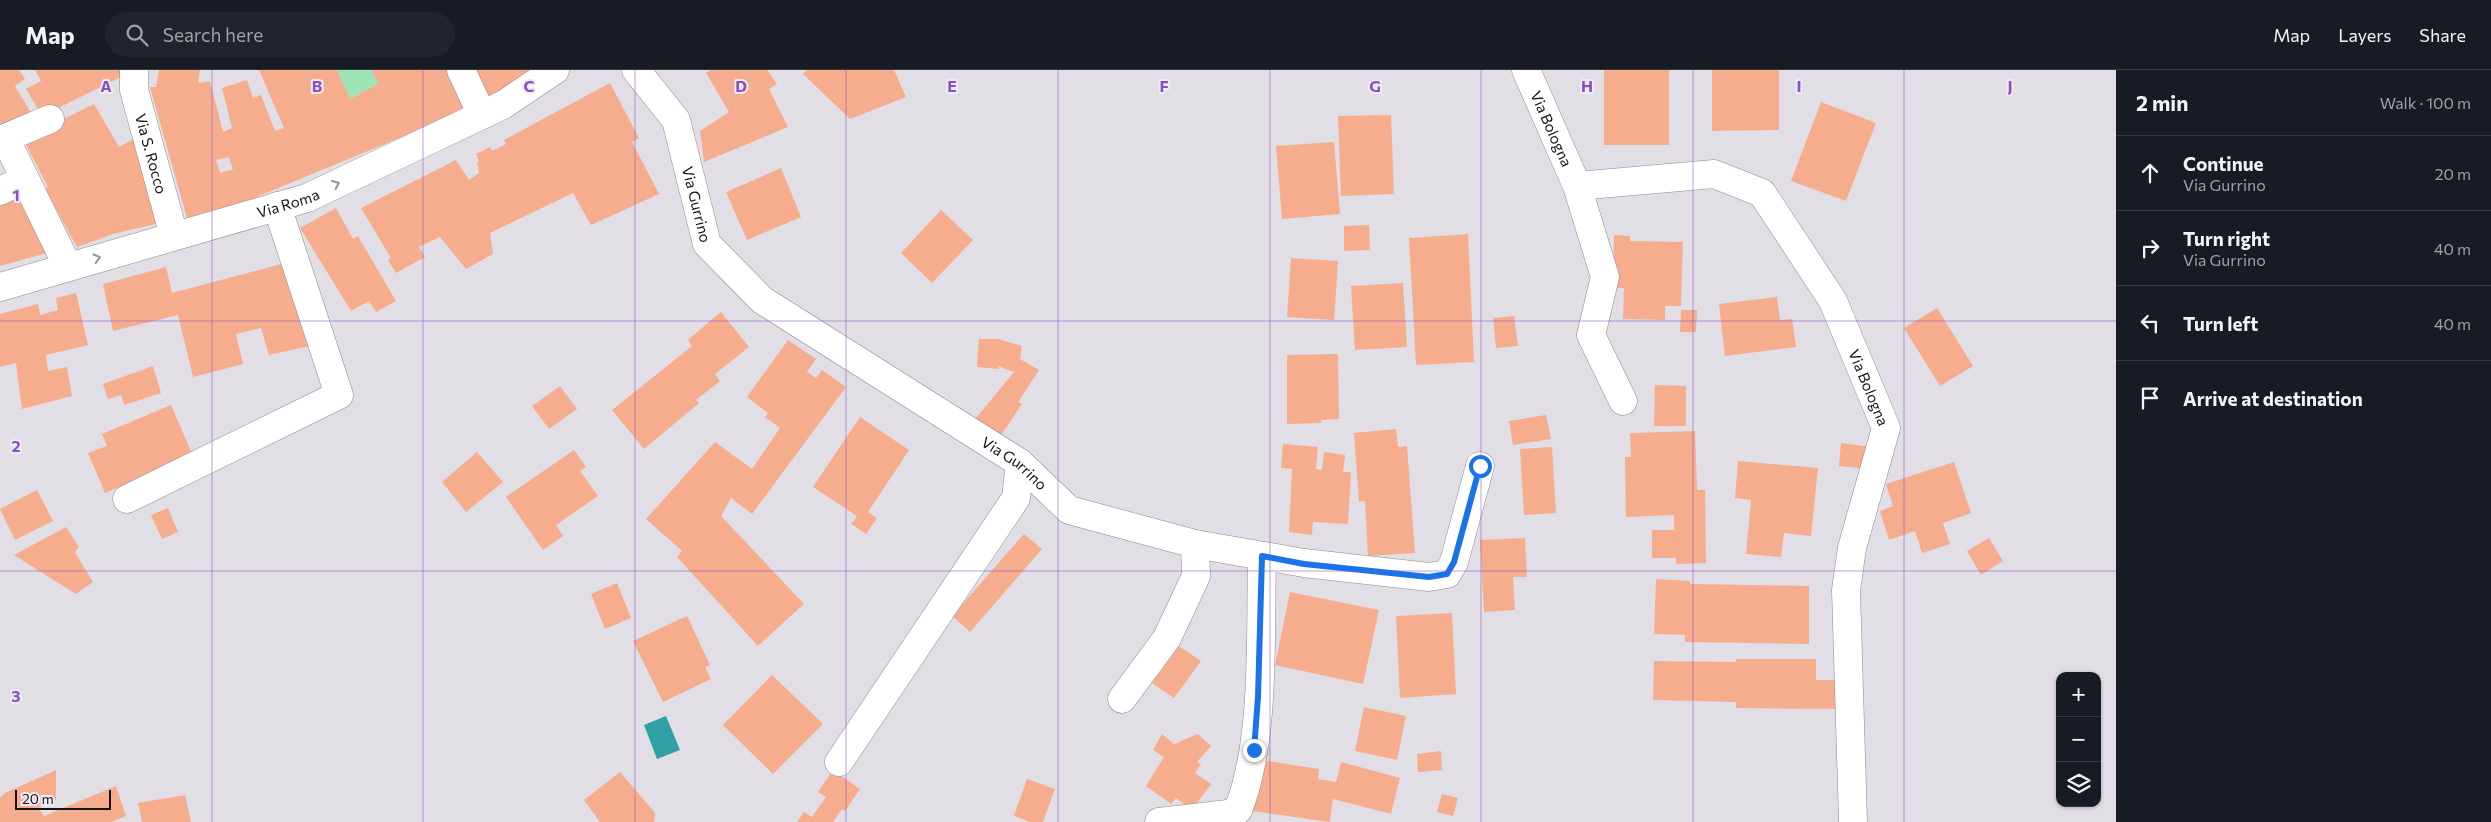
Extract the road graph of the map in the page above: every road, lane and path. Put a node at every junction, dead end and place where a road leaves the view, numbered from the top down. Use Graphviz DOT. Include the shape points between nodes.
graph roads {
  1 [pos="134,70"];
  2 [pos="461,70"];
  3 [pos="555,70"];
  4 [pos="636,70"];
  5 [pos="1526,70"];
  6 [pos="482,115"];
  7 [pos="50,119"];
  8 [pos="25,179"];
  9 [pos="1577,186"];
  10 [pos="0,191"];
  11 [pos="277,206"];
  12 [pos="174,236"];
  13 [pos="68,267"];
  14 [pos="0,287"];
  15 [pos="1623,401"];
  16 [pos="1020,463"];
  17 [pos="1480,466"];
  18 [pos="127,499"];
  19 [pos="1195,544"];
  20 [pos="1262,556"];
  21 [pos="1122,699"];
  22 [pos="838,762"];
  23 [pos="1159,822"];
  24 [pos="1853,822"];
  1 -- 12 [label="street, Via S. Rocco" via="134,90"];
  2 -- 6 [label="street"];
  3 -- 6 [label="street, Via Roma" via="503,105"];
  4 -- 16 [label="street, Via Gurrino" via="676,120 707,244 762,300"];
  5 -- 9 [label="street, Via Bologna"];
  11 -- 6 [label="street, Via Roma, one-way" via="307,198"];
  7 -- 8 [label="street" via="5,138"];
  8 -- 10 [label="street"];
  8 -- 13 [label="street"];
  9 -- 15 [label="street, Via Bologna" via="1605,277 1591,335"];
  9 -- 24 [label="street, Via Bologna" via="1714,174 1762,193 1833,301 1886,428 1852,548 1846,590"];
  11 -- 12 [label="street, Via Roma"];
  11 -- 18 [label="street" via="340,395"];
  13 -- 12 [label="street, Via Roma, one-way"];
  13 -- 14 [label="street, Via Roma"];
  16 -- 19 [label="street, Via Gurrino" via="1069,510"];
  16 -- 22 [label="street" via="1016,498"];
  17 -- 20 [label="street, Via Gurrino" via="1454,562 1447,574 1429,577 1304,564"];
  19 -- 20 [label="street, Via Gurrino"];
  19 -- 21 [label="street" via="1196,576 1192,585 1167,638"];
  20 -- 23 [label="street" via="1258,697 1254,750 1246,792 1238,810 1228,814"];
}
